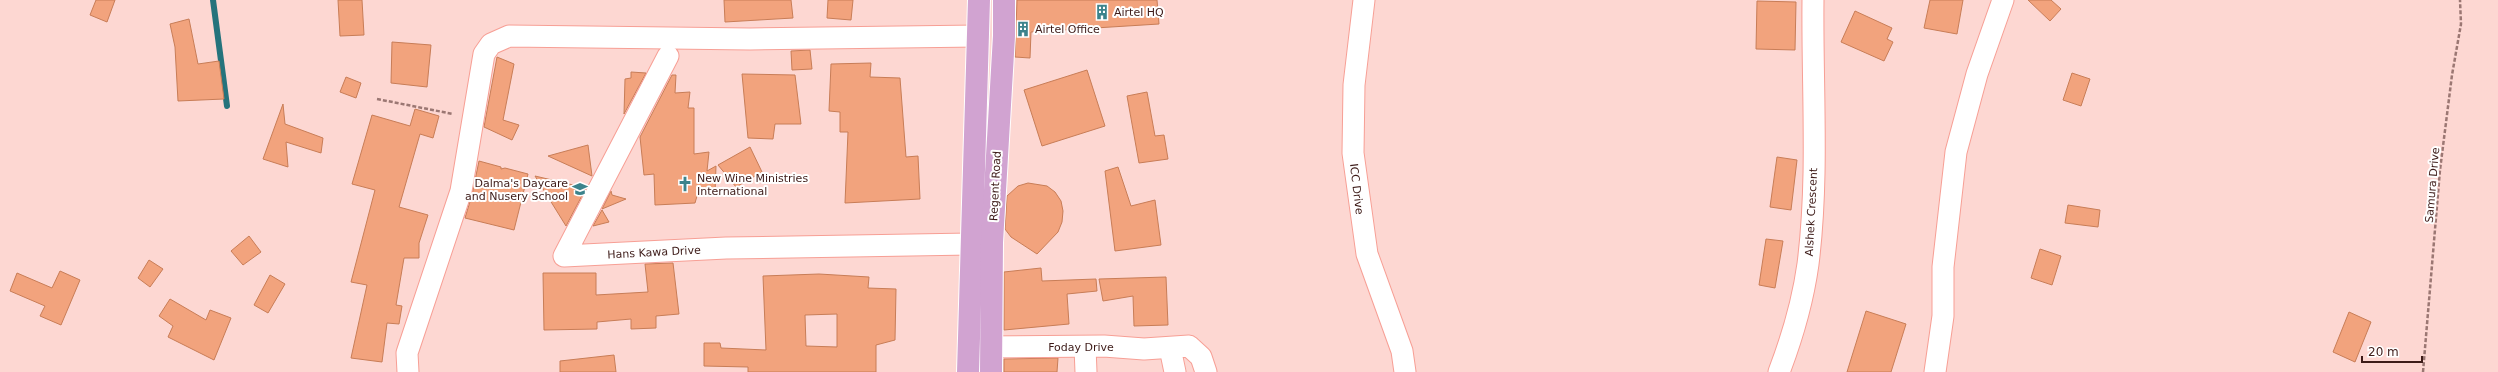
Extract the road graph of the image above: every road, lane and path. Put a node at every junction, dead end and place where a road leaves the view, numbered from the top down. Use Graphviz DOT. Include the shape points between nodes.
graph roads {
  1 [pos="979,0"];
  2 [pos="1004,0"];
  3 [pos="1364,0"];
  4 [pos="1812,0"];
  5 [pos="2003,0"];
  6 [pos="2460,0"];
  7 [pos="978,36"];
  8 [pos="668,56"];
  9 [pos="377,99"];
  10 [pos="475,119"];
  11 [pos="970,244"];
  12 [pos="968,347"];
  13 [pos="991,347"];
  14 [pos="1085,347"];
  15 [pos="1170,348"];
  16 [pos="408,372"];
  17 [pos="968,372"];
  18 [pos="991,372"];
  19 [pos="1086,372"];
  20 [pos="1175,372"];
  21 [pos="1206,372"];
  22 [pos="1405,372"];
  23 [pos="1779,372"];
  24 [pos="1935,372"];
  25 [pos="2423,372"];
  1 -- 7 [label="main road, Regent Road"];
  2 -- 13 [label="main road, Regent Road" via="992,242"];
  3 -- 22 [label="street, ICC Drive" via="1354,85 1353,153 1367,254 1402,352"];
  4 -- 23 [label="street, Alshek Crescent" via="1815,187 1808,265 1798,310"];
  5 -- 24 [label="street" via="1977,74 1956,152 1943,267 1943,316"];
  6 -- 25 [label="path, Samura Drive" via="2461,24 2440,170"];
  7 -- 10 [label="street" via="750,39 509,36 491,44 484,54"];
  7 -- 11 [label="main road, Regent Road"];
  8 -- 11 [label="street, Hans Kawa Drive" via="564,256 726,248"];
  9 -- 10 [label="path"];
  10 -- 16 [label="street" via="457,205 407,353"];
  11 -- 12 [label="main road, Regent Road"];
  12 -- 13 [label="street, Foday Drive"];
  12 -- 17 [label="main road, Regent Road"];
  13 -- 14 [label="street, Foday Drive"];
  13 -- 18 [label="main road, Regent Road"];
  14 -- 15 [label="street, Foday Drive"];
  14 -- 19 [label="street"];
  15 -- 20 [label="street"];
  15 -- 21 [label="street, Foday Drive" via="1189,346 1201,357"];
}
